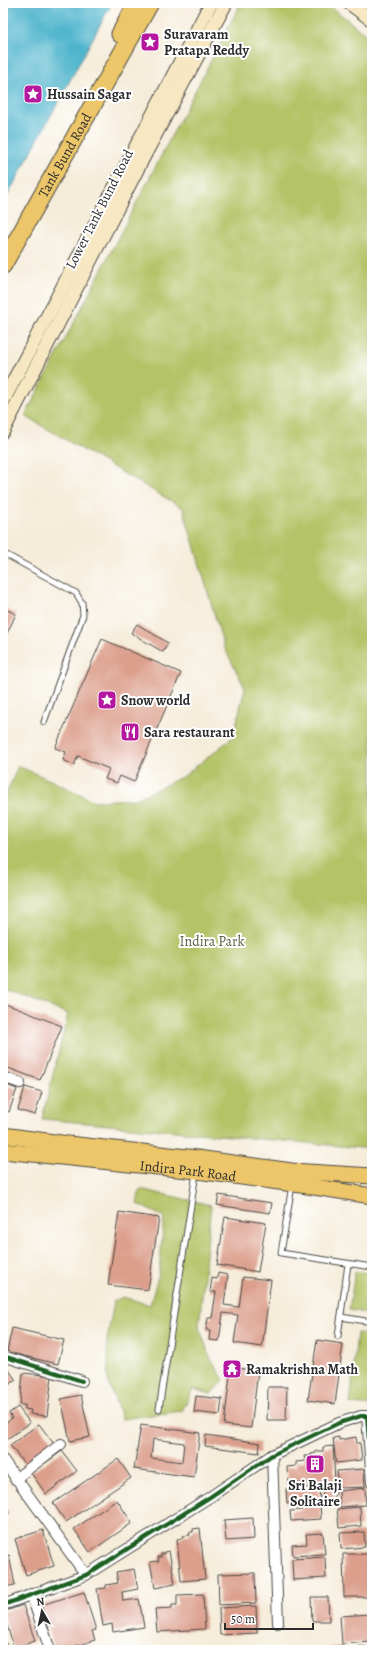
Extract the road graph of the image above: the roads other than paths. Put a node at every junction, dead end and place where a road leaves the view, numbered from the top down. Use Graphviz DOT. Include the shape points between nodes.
graph roads {
  1 [pos="137,3"];
  2 [pos="150,3"];
  3 [pos="211,3"];
  4 [pos="226,3"];
  5 [pos="349,3"];
  6 [pos="372,20"];
  7 [pos="3,244"];
  8 [pos="3,265"];
  9 [pos="3,401"];
  10 [pos="3,431"];
  11 [pos="3,553"];
  12 [pos="44,722"];
  13 [pos="3,1077"];
  14 [pos="20,1083"];
  15 [pos="3,1135"];
  16 [pos="3,1151"];
  17 [pos="197,1164"];
  18 [pos="372,1176"];
  19 [pos="292,1177"];
  20 [pos="372,1196"];
  21 [pos="348,1264"];
  22 [pos="372,1267"];
  23 [pos="341,1318"];
  24 [pos="372,1322"];
  25 [pos="338,1336"];
  26 [pos="3,1356"];
  27 [pos="82,1381"];
  28 [pos="159,1409"];
  29 [pos="370,1416"];
  30 [pos="60,1444"];
  31 [pos="272,1455"];
  32 [pos="3,1460"];
  33 [pos="15,1478"];
  34 [pos="372,1483"];
  35 [pos="86,1575"];
  36 [pos="31,1594"];
  37 [pos="3,1605"];
  38 [pos="278,1622"];
  39 [pos="50,1650"];
  1 -- 7 [label="highway"];
  2 -- 8 [label="highway, Tank Bund Road"];
  3 -- 9 [label="main road, Lower Tank Bund Road"];
  4 -- 10 [label="main road, Lower Tank Bund Road" via="144,156"];
  5 -- 6 [label="main road"];
  11 -- 12 [label="lane" via="76,593 82,603 83,615"];
  13 -- 14 [label="street"];
  15 -- 17 [label="main road, Indira Park Road"];
  16 -- 17 [label="main road, Indira Park Road"];
  17 -- 19 [label="main road, Indira Park Road"];
  17 -- 28 [label="lane"];
  18 -- 19 [label="main road, Indira Park Road"];
  19 -- 20 [label="main road, Indira Park Road"];
  19 -- 21 [label="lane" via="281,1253"];
  21 -- 22 [label="lane"];
  21 -- 23 [label="lane"];
  23 -- 24 [label="lane"];
  23 -- 25 [label="lane"];
  26 -- 27 [label="street"];
  29 -- 31 [label="street" via="339,1423"];
  29 -- 34 [label="street"];
  30 -- 33 [label="street"];
  31 -- 35 [label="street"];
  31 -- 38 [label="street"];
  32 -- 33 [label="street"];
  33 -- 35 [label="street"];
  35 -- 36 [label="street"];
  36 -- 37 [label="street"];
  36 -- 39 [label="street"];
}
